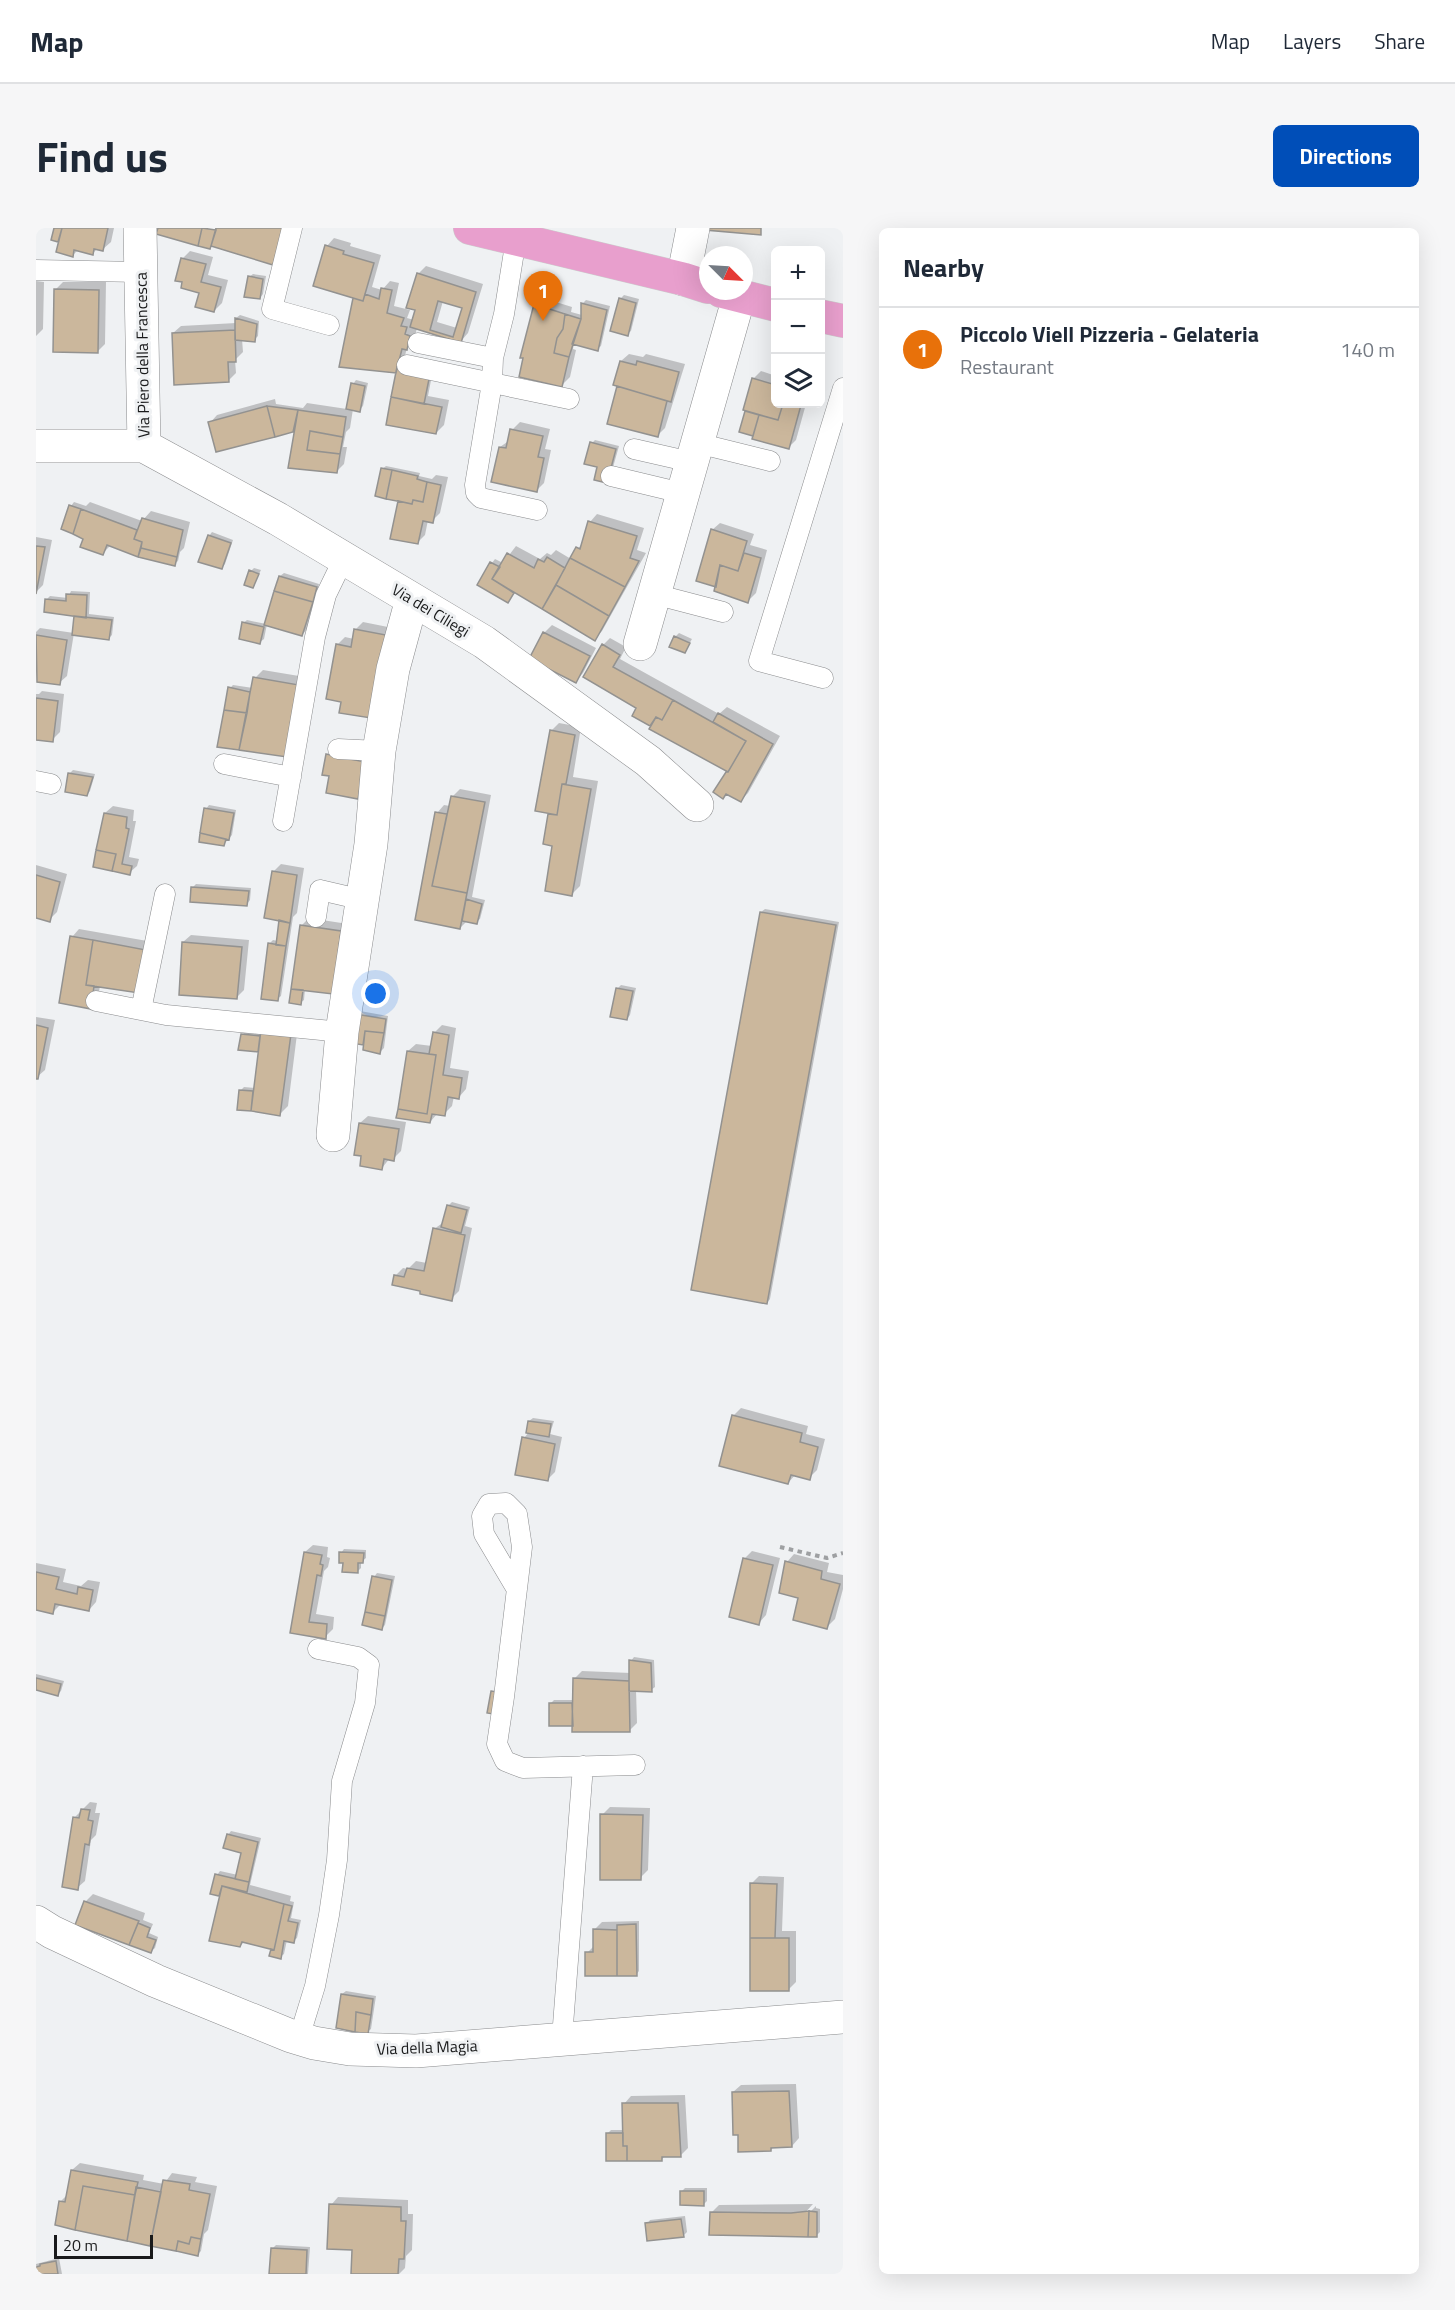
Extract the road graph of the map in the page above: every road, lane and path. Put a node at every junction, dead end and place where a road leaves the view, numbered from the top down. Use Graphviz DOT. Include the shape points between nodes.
graph roads {
  1 [pos="140,228"];
  2 [pos="292,228"];
  3 [pos="470,228"];
  4 [pos="693,228"];
  5 [pos="519,234"];
  6 [pos="36,270"];
  7 [pos="140,272"];
  8 [pos="696,283"];
  9 [pos="729,300"];
  10 [pos="753,300"];
  11 [pos="771,304"];
  12 [pos="825,317"];
  13 [pos="843,321"];
  14 [pos="329,325"];
  15 [pos="418,343"];
  16 [pos="493,358"];
  17 [pos="407,365"];
  18 [pos="492,383"];
  19 [pos="843,388"];
  20 [pos="569,399"];
  21 [pos="36,446"];
  22 [pos="144,446"];
  23 [pos="634,448"];
  24 [pos="694,453"];
  25 [pos="770,461"];
  26 [pos="612,476"];
  27 [pos="682,493"];
  28 [pos="537,510"];
  29 [pos="344,558"];
  30 [pos="654,594"];
  31 [pos="412,598"];
  32 [pos="723,612"];
  33 [pos="640,644"];
  34 [pos="823,678"];
  35 [pos="338,749"];
  36 [pos="379,751"];
  37 [pos="224,764"];
  38 [pos="291,777"];
  39 [pos="698,805"];
  40 [pos="284,821"];
  41 [pos="165,894"];
  42 [pos="363,900"];
  43 [pos="316,917"];
  44 [pos="96,1001"];
  45 [pos="141,1010"];
  46 [pos="342,1032"];
  47 [pos="333,1135"];
  48 [pos="780,1547"];
  49 [pos="843,1553"];
  50 [pos="516,1588"];
  51 [pos="318,1649"];
  52 [pos="635,1765"];
  53 [pos="583,1766"];
  54 [pos="36,1922"];
  55 [pos="843,2017"];
  56 [pos="299,2038"];
  57 [pos="562,2038"];
  1 -- 7 [label="street, Via Piero della Francesca"];
  2 -- 14 [label="lane" via="272,309"];
  3 -- 5 [label="main road"];
  4 -- 8 [label="street"];
  5 -- 8 [label="main road"];
  5 -- 16 [label="lane"];
  6 -- 7 [label="lane"];
  7 -- 22 [label="street, Via Piero della Francesca"];
  9 -- 24 [label="street"];
  10 -- 11 [label="main road"];
  12 -- 13 [label="main road"];
  15 -- 16 [label="lane"];
  16 -- 18 [label="lane"];
  17 -- 18 [label="lane"];
  18 -- 20 [label="lane"];
  18 -- 28 [label="lane" via="476,493 481,498"];
  19 -- 34 [label="lane" via="759,661"];
  21 -- 22 [label="street, Via Piero della Francesca"];
  22 -- 29 [label="street, Via dei Ciliegi"];
  23 -- 24 [label="lane"];
  24 -- 25 [label="lane"];
  24 -- 27 [label="street"];
  26 -- 27 [label="lane"];
  27 -- 30 [label="street"];
  29 -- 31 [label="street, Via dei Ciliegi"];
  29 -- 38 [label="lane" via="326,595 315,638"];
  30 -- 32 [label="lane"];
  30 -- 33 [label="street"];
  31 -- 36 [label="street" via="393,669"];
  31 -- 39 [label="street, Via dei Ciliegi" via="484,642 648,761"];
  35 -- 36 [label="lane"];
  36 -- 42 [label="street"];
  37 -- 38 [label="lane"];
  38 -- 40 [label="lane"];
  41 -- 45 [label="lane"];
  42 -- 43 [label="lane" via="320,890"];
  42 -- 46 [label="street"];
  44 -- 45 [label="lane"];
  45 -- 46 [label="lane"];
  46 -- 47 [label="street"];
  48 -- 49 [label="path" via="827,1558"];
  50 -- 53 [label="lane" via="497,1744 505,1761 523,1768"];
  51 -- 56 [label="lane" via="358,1657 369,1665 365,1703 342,1781 338,1860 329,1915 315,1986"];
  52 -- 53 [label="lane"];
  53 -- 57 [label="lane"];
  54 -- 56 [label="street, Via della Magia" via="156,1981"];
  55 -- 57 [label="street, Via della Magia"];
  56 -- 57 [label="street, Via della Magia" via="350,2049 417,2051"];
}
